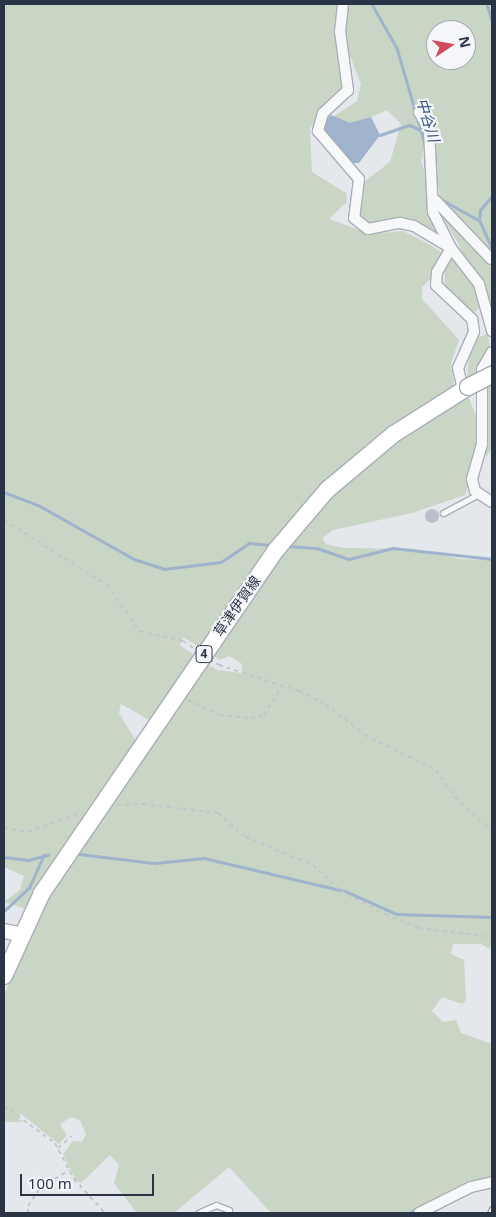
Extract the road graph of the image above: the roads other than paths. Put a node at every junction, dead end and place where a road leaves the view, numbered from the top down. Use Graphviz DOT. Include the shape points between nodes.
graph roads {
  1 [pos="343,4"];
  2 [pos="420,112"];
  3 [pos="435,200"];
  4 [pos="451,248"];
  5 [pos="492,259"];
  6 [pos="492,330"];
  7 [pos="492,352"];
  8 [pos="492,375"];
  9 [pos="465,389"];
  10 [pos="478,494"];
  11 [pos="492,502"];
  12 [pos="443,513"];
  13 [pos="4,931"];
  14 [pos="20,934"];
  15 [pos="4,976"];
  16 [pos="492,1182"];
  17 [pos="229,1210"];
  18 [pos="198,1213"];
  19 [pos="419,1213"];
  1 -- 4 [label="street" via="340,31 348,90 323,113 318,131 359,179 354,218 368,229 400,224 414,226"];
  2 -- 3 [label="street" via="429,130 428,166"];
  3 -- 4 [label="street" via="433,212"];
  3 -- 5 [label="street"];
  4 -- 6 [label="street" via="479,284"];
  4 -- 9 [label="street" via="437,272 436,285 472,319 474,332 458,368"];
  7 -- 10 [label="street" via="482,369 482,444 472,479"];
  8 -- 9 [label="main road, 草津伊賀線 / 4, bridge"];
  9 -- 14 [label="main road, 草津伊賀線 / 4" via="394,434 327,490 276,550 97,808"];
  10 -- 11 [label="street"];
  10 -- 12 [label="lane"];
  13 -- 14 [label="street"];
  14 -- 15 [label="main road, 草津伊賀線 / 4"];
  16 -- 19 [label="street" via="471,1187"];
  17 -- 18 [label="lane" via="216,1206"];
}
